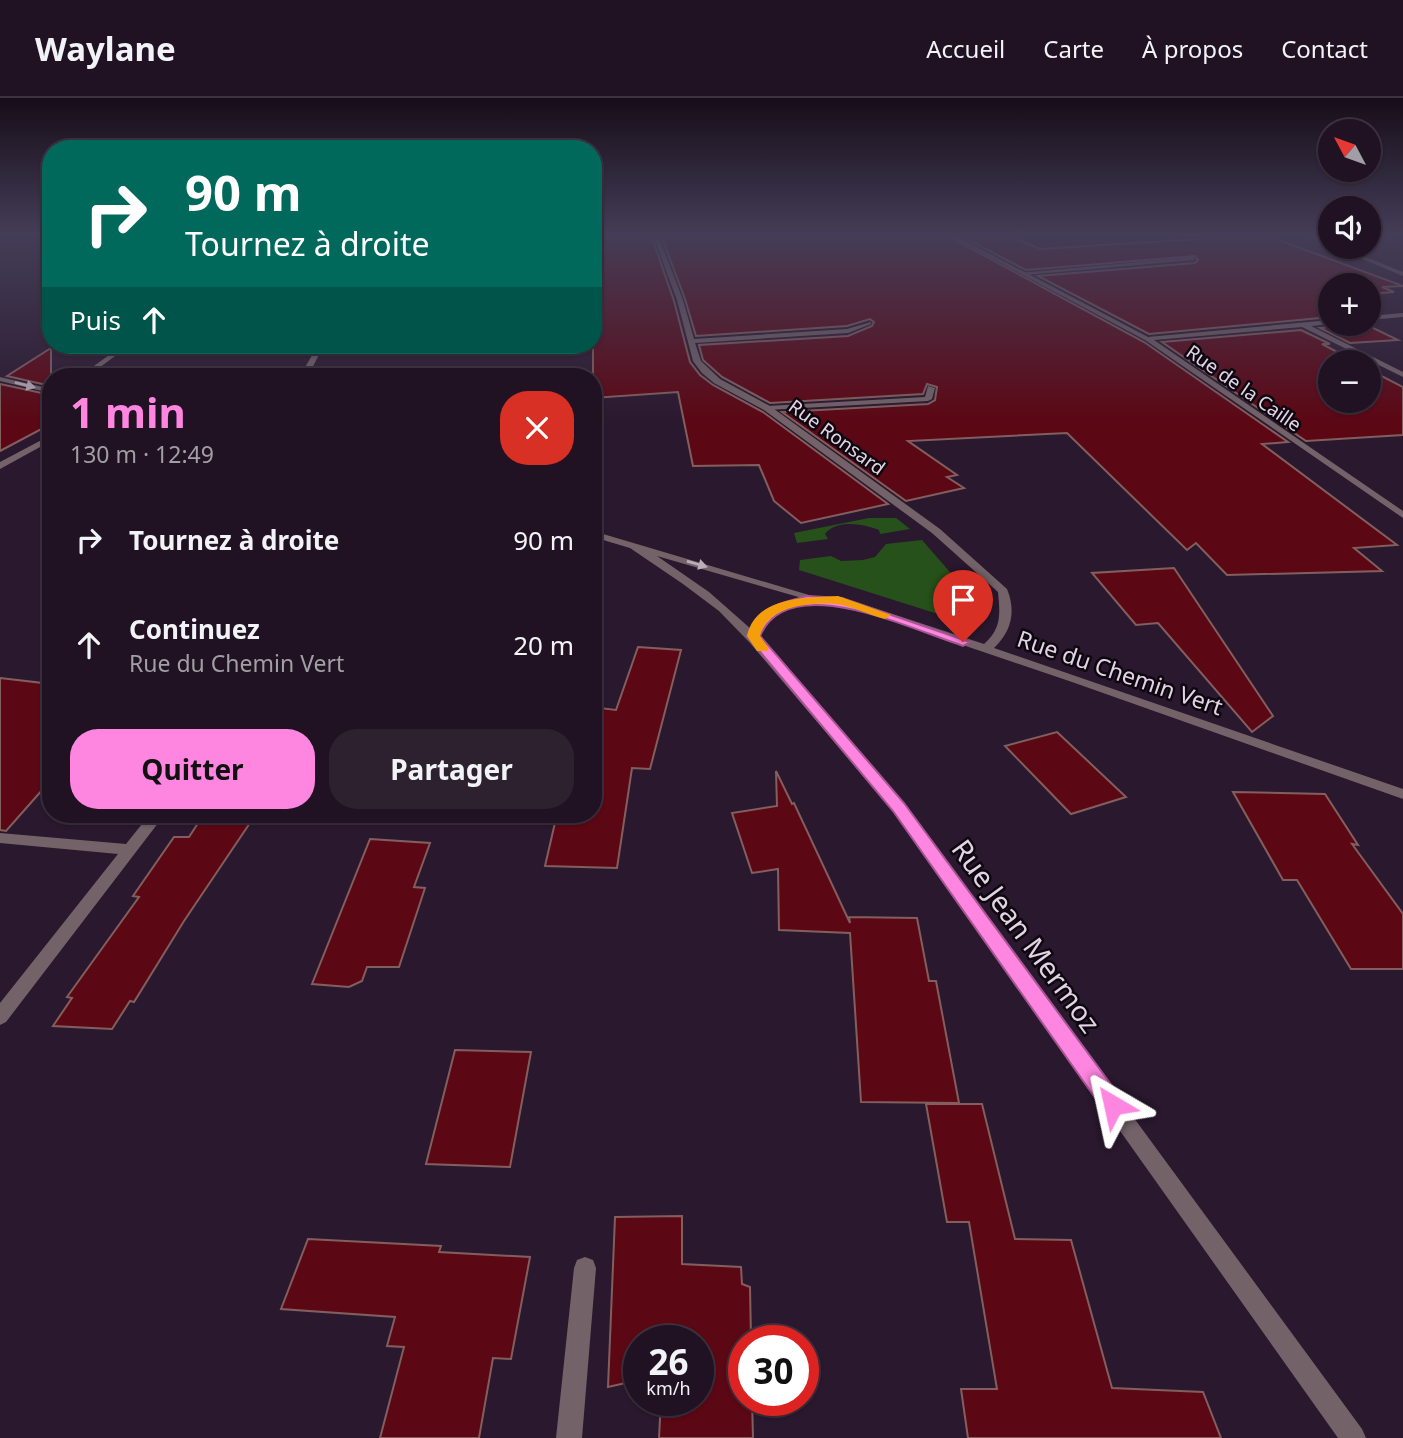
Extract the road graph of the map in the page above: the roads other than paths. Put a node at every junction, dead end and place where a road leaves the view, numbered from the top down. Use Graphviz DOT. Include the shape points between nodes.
graph roads {
  1 [pos="679,298"];
  2 [pos="1069,298"];
  3 [pos="1403,315"];
  4 [pos="1381,317"];
  5 [pos="869,323"];
  6 [pos="1318,323"];
  7 [pos="1303,325"];
  8 [pos="1147,340"];
  9 [pos="691,341"];
  10 [pos="115,354"];
  11 [pos="95,368"];
  12 [pos="1403,375"];
  13 [pos="0,379"];
  14 [pos="931,388"];
  15 [pos="42,389"];
  16 [pos="767,408"];
  17 [pos="42,442"];
  18 [pos="0,466"];
  19 [pos="1403,515"];
  20 [pos="602,536"];
  21 [pos="631,544"];
  22 [pos="822,600"];
  23 [pos="754,636"];
  24 [pos="986,649"];
  25 [pos="1403,794"];
  26 [pos="151,823"];
  27 [pos="0,838"];
  28 [pos="131,850"];
  29 [pos="0,1017"];
  30 [pos="584,1268"];
  31 [pos="569,1438"];
  32 [pos="1353,1438"];
  1 -- 9 [label="street, Rue Ronsard"];
  2 -- 8 [label="street, Rue de la Caille"];
  3 -- 4 [label="street"];
  5 -- 9 [label="street" via="848,331"];
  6 -- 7 [label="street"];
  7 -- 8 [label="street"];
  7 -- 12 [label="street"];
  8 -- 19 [label="street, Rue de la Caille"];
  9 -- 16 [label="street, Rue Ronsard" via="705,371"];
  10 -- 11 [label="street"];
  13 -- 15 [label="street, one-way"];
  14 -- 16 [label="street" via="928,399"];
  16 -- 24 [label="street, Rue Ronsard" via="936,531 1003,591 1008,623 1003,635"];
  17 -- 18 [label="street"];
  20 -- 21 [label="street, Rue Jean Mermoz"];
  21 -- 22 [label="street, Rue Jean Mermoz, one-way"];
  21 -- 23 [label="street, Rue Jean Mermoz" via="689,581"];
  22 -- 23 [label="street" via="778,608 760,620"];
  22 -- 24 [label="street, Rue du Chemin Vert" via="849,603"];
  23 -- 32 [label="street, Rue Jean Mermoz" via="898,807"];
  24 -- 25 [label="street, Rue du Chemin Vert"];
  26 -- 28 [label="street"];
  27 -- 28 [label="street"];
  28 -- 29 [label="street"];
  30 -- 31 [label="street"];
}
